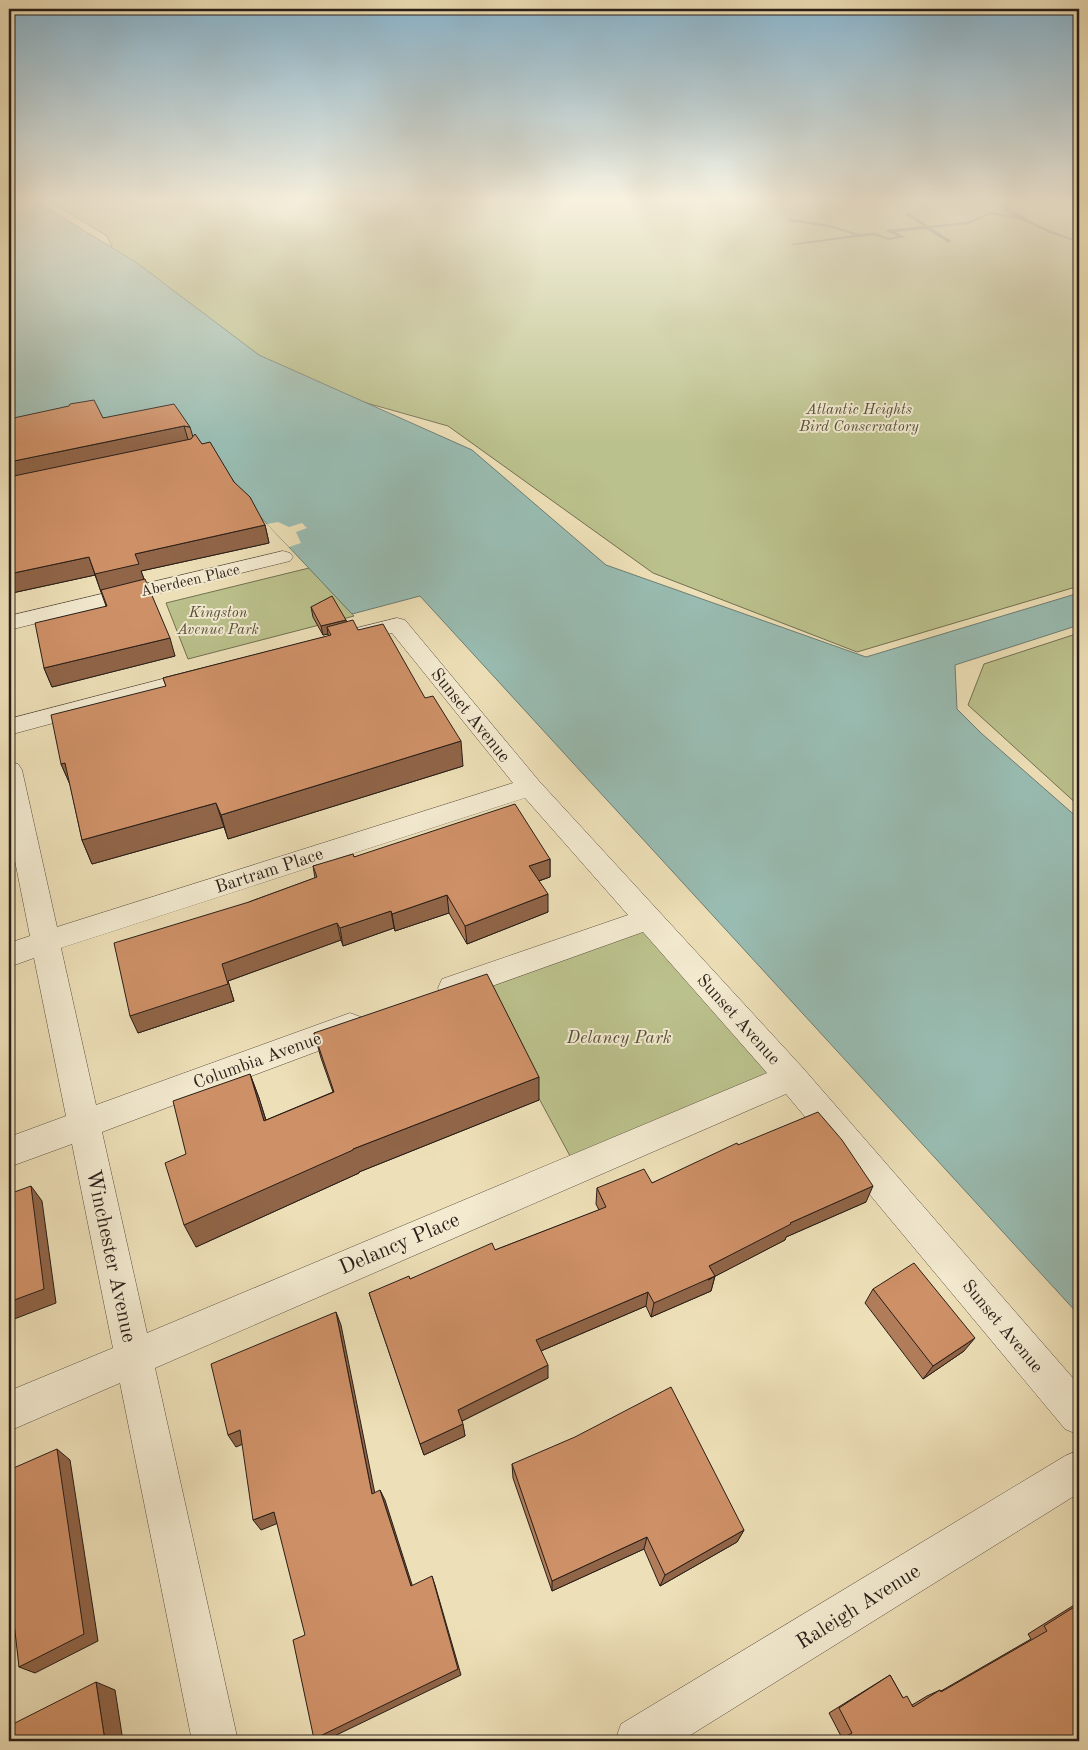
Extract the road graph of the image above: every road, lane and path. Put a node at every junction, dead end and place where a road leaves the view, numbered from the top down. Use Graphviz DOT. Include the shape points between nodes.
graph roads {
  1 [pos="283,557"];
  2 [pos="9,623"];
  3 [pos="328,643"];
  4 [pos="223,670"];
  5 [pos="9,727"];
  6 [pos="9,770"];
  7 [pos="530,787"];
  8 [pos="648,919"];
  9 [pos="45,941"];
  10 [pos="9,955"];
  11 [pos="428,997"];
  12 [pos="372,1018"];
  13 [pos="791,1077"];
  14 [pos="83,1125"];
  15 [pos="9,1152"];
  16 [pos="134,1357"];
  17 [pos="9,1411"];
  18 [pos="1079,1415"];
  19 [pos="1079,1470"];
  20 [pos="215,1741"];
  21 [pos="638,1741"];
  1 -- 2 [label="street, Aberdeen Place"];
  3 -- 7 [label="street, Sunset Avenue" via="397,625"];
  4 -- 5 [label="street"];
  6 -- 9 [label="street, Winchester Avenue"];
  7 -- 8 [label="street, Sunset Avenue"];
  7 -- 9 [label="street, Bartram Place"];
  8 -- 11 [label="street"];
  8 -- 13 [label="street, Sunset Avenue"];
  9 -- 10 [label="street, Bartram Place"];
  9 -- 14 [label="street, Winchester Avenue"];
  12 -- 14 [label="street, Columbia Avenue"];
  13 -- 16 [label="street, Delancy Place"];
  13 -- 18 [label="street, Sunset Avenue"];
  14 -- 15 [label="street, Columbia Avenue"];
  14 -- 16 [label="street, Winchester Avenue"];
  16 -- 17 [label="street, Delancy Place"];
  16 -- 20 [label="street, Winchester Avenue"];
  19 -- 21 [label="street, Raleigh Avenue"];
}
